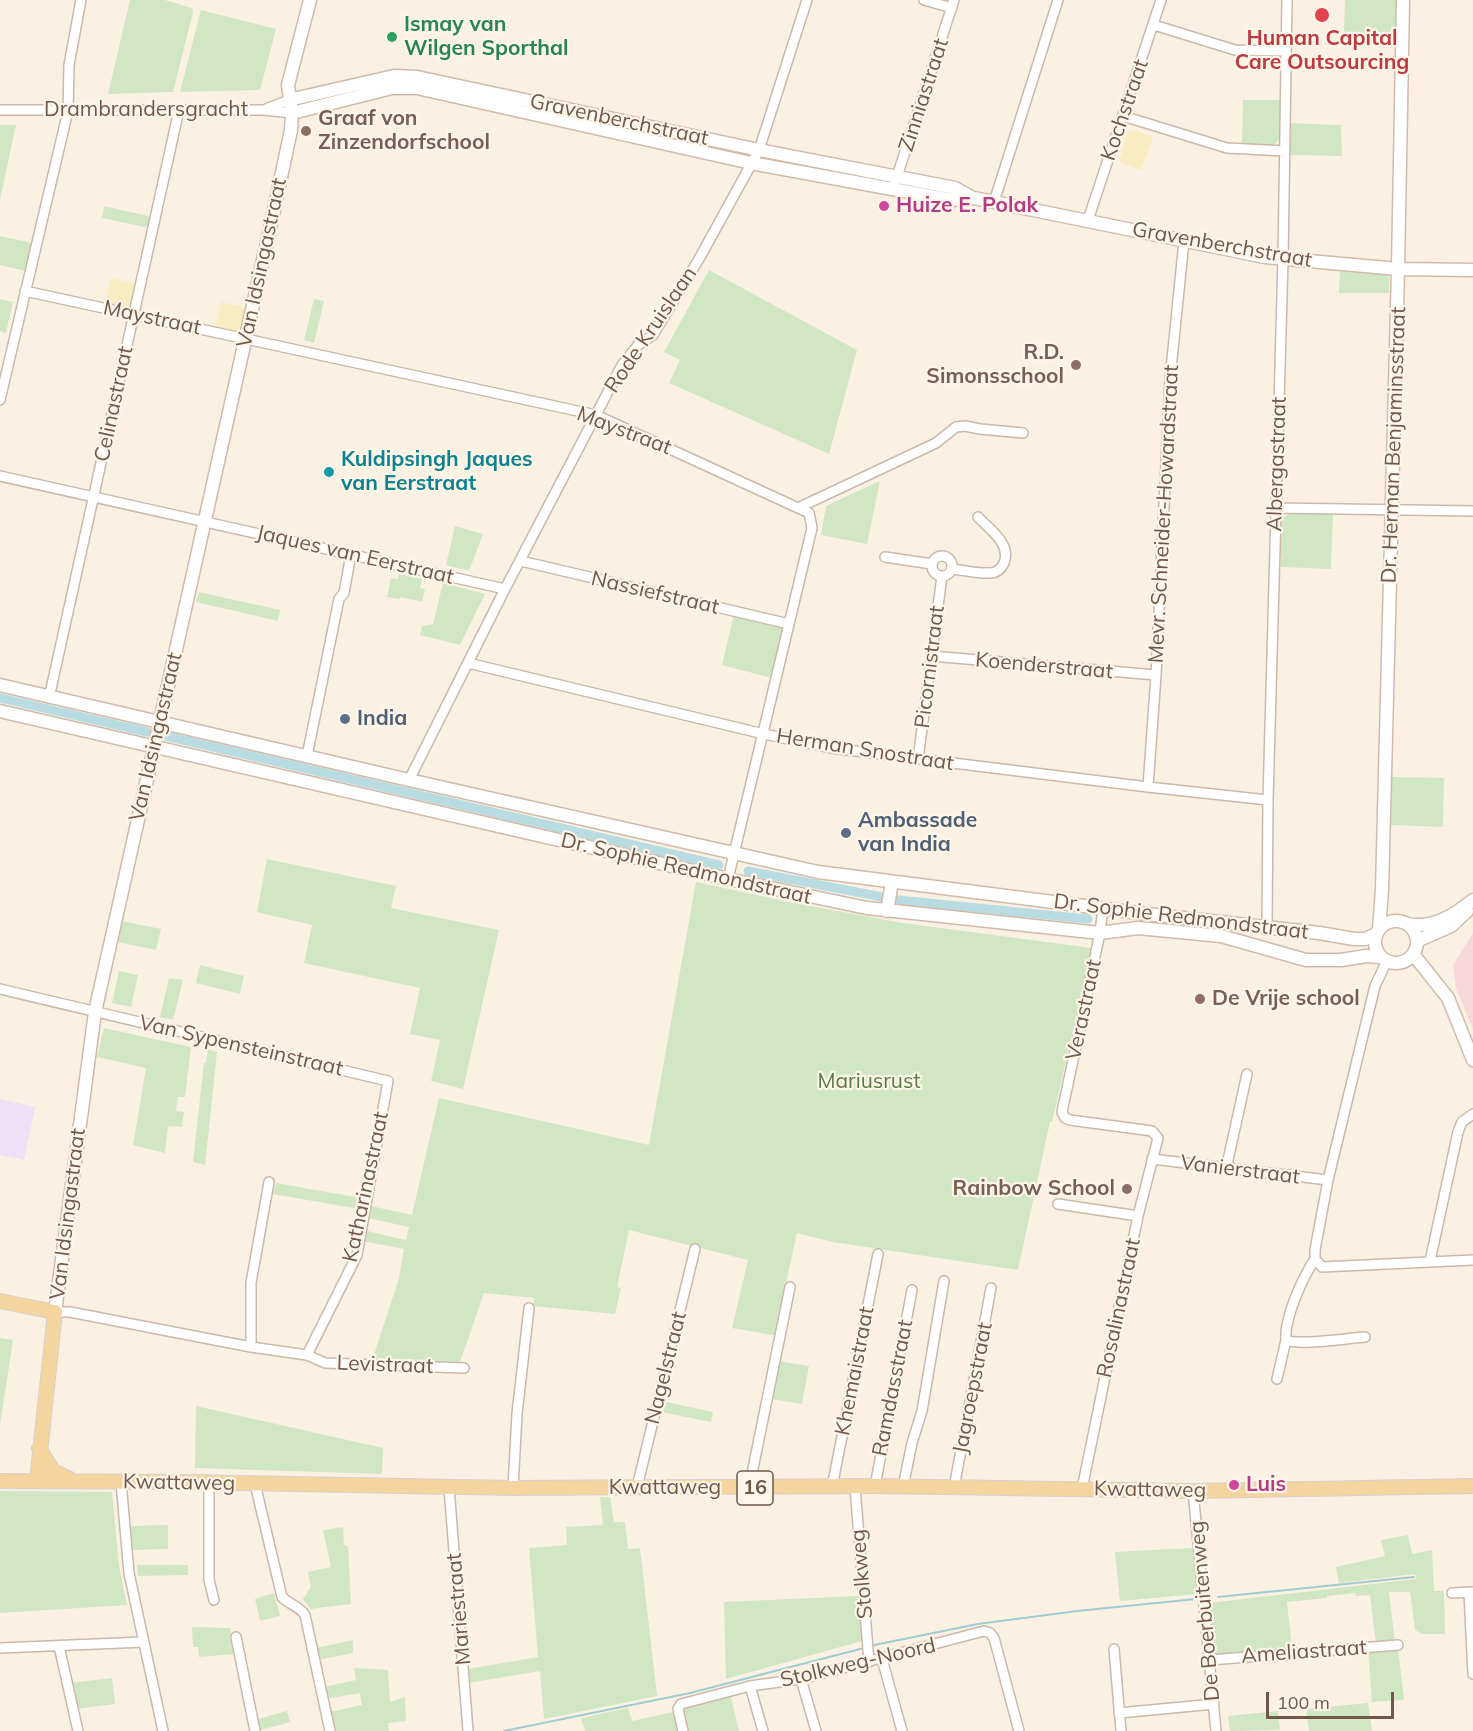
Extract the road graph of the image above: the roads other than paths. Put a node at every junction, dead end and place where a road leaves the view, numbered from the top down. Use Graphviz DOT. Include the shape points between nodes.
graph roads {
  1 [pos="81,0"];
  2 [pos="310,0"];
  3 [pos="807,0"];
  4 [pos="924,0"];
  5 [pos="1058,0"];
  6 [pos="1161,0"];
  7 [pos="1287,0"];
  8 [pos="1402,0"];
  9 [pos="953,4"];
  10 [pos="1154,25"];
  11 [pos="1286,51"];
  12 [pos="291,107"];
  13 [pos="0,110"];
  14 [pos="179,110"];
  15 [pos="264,110"];
  16 [pos="68,111"];
  17 [pos="1124,116"];
  18 [pos="759,150"];
  19 [pos="1285,151"];
  20 [pos="751,163"];
  21 [pos="895,183"];
  22 [pos="994,201"];
  23 [pos="1088,220"];
  24 [pos="1184,241"];
  25 [pos="1283,259"];
  26 [pos="1398,269"];
  27 [pos="1473,270"];
  28 [pos="25,291"];
  29 [pos="133,314"];
  30 [pos="246,339"];
  31 [pos="3,369"];
  32 [pos="0,400"];
  33 [pos="596,415"];
  34 [pos="1023,434"];
  35 [pos="0,476"];
  36 [pos="94,496"];
  37 [pos="800,507"];
  38 [pos="1276,508"];
  39 [pos="1392,510"];
  40 [pos="1473,511"];
  41 [pos="978,517"];
  42 [pos="206,521"];
  43 [pos="351,554"];
  44 [pos="885,557"];
  45 [pos="521,561"];
  46 [pos="932,564"];
  47 [pos="952,569"];
  48 [pos="942,576"];
  49 [pos="505,589"];
  50 [pos="789,624"];
  51 [pos="931,656"];
  52 [pos="468,663"];
  53 [pos="1156,675"];
  54 [pos="0,685"];
  55 [pos="49,698"];
  56 [pos="0,711"];
  57 [pos="158,723"];
  58 [pos="764,734"];
  59 [pos="153,748"];
  60 [pos="307,756"];
  61 [pos="918,759"];
  62 [pos="409,780"];
  63 [pos="1148,787"];
  64 [pos="1268,800"];
  65 [pos="734,854"];
  66 [pos="728,879"];
  67 [pos="892,882"];
  68 [pos="1382,890"];
  69 [pos="1473,902"];
  70 [pos="1103,908"];
  71 [pos="887,911"];
  72 [pos="1402,922"];
  73 [pos="1267,927"];
  74 [pos="1377,932"];
  75 [pos="1100,933"];
  76 [pos="1417,941"];
  77 [pos="1413,954"];
  78 [pos="1383,959"];
  79 [pos="1401,963"];
  80 [pos="1434,980"];
  81 [pos="0,989"];
  82 [pos="95,1012"];
  83 [pos="1473,1060"];
  84 [pos="1247,1074"];
  85 [pos="388,1081"];
  86 [pos="1473,1114"];
  87 [pos="1152,1131"];
  88 [pos="1152,1159"];
  89 [pos="1226,1168"];
  90 [pos="1328,1180"];
  91 [pos="269,1182"];
  92 [pos="1058,1204"];
  93 [pos="1138,1216"];
  94 [pos="695,1250"];
  95 [pos="879,1254"];
  96 [pos="1315,1259"];
  97 [pos="1473,1260"];
  98 [pos="1430,1261"];
  99 [pos="944,1281"];
  100 [pos="790,1287"];
  101 [pos="991,1288"];
  102 [pos="912,1290"];
  103 [pos="0,1301"];
  104 [pos="529,1308"];
  105 [pos="55,1312"];
  106 [pos="1365,1337"];
  107 [pos="1286,1340"];
  108 [pos="251,1347"];
  109 [pos="307,1355"];
  110 [pos="464,1368"];
  111 [pos="1277,1379"];
  112 [pos="39,1448"];
  113 [pos="0,1481"];
  114 [pos="37,1481"];
  115 [pos="79,1482"];
  116 [pos="121,1482"];
  117 [pos="209,1482"];
  118 [pos="255,1484"];
  119 [pos="1473,1485"];
  120 [pos="875,1486"];
  121 [pos="449,1487"];
  122 [pos="637,1487"];
  123 [pos="832,1487"];
  124 [pos="855,1487"];
  125 [pos="903,1487"];
  126 [pos="513,1488"];
  127 [pos="749,1488"];
  128 [pos="954,1488"];
  129 [pos="1082,1489"];
  130 [pos="1193,1491"];
  131 [pos="1471,1592"];
  132 [pos="1452,1593"];
  133 [pos="214,1600"];
  134 [pos="236,1637"];
  135 [pos="144,1642"];
  136 [pos="59,1646"];
  137 [pos="1398,1646"];
  138 [pos="0,1648"];
  139 [pos="1114,1649"];
  140 [pos="882,1659"];
  141 [pos="1210,1660"];
  142 [pos="869,1662"];
  143 [pos="1473,1673"];
  144 [pos="801,1679"];
  145 [pos="750,1686"];
  146 [pos="1214,1704"];
  147 [pos="1119,1713"];
  148 [pos="78,1731"];
  149 [pos="163,1731"];
  150 [pos="255,1731"];
  151 [pos="330,1731"];
  152 [pos="468,1731"];
  153 [pos="683,1731"];
  154 [pos="763,1731"];
  155 [pos="816,1731"];
  156 [pos="902,1731"];
  157 [pos="1019,1731"];
  158 [pos="1121,1731"];
  159 [pos="1216,1731"];
  1 -- 16 [label="street" via="69,65"];
  2 -- 12 [label="street, Van Idsingastraat" via="288,85"];
  3 -- 18 [label="street, Rode Kruislaan"];
  4 -- 9 [label="street"];
  5 -- 22 [label="street"];
  6 -- 10 [label="street, Kochstraat"];
  7 -- 11 [label="street, Albergastraat"];
  8 -- 26 [label="street, Dr. Herman Benjaminsstraat"];
  9 -- 21 [label="street, Zinniastraat"];
  10 -- 11 [label="street" via="1235,50"];
  10 -- 17 [label="street, Kochstraat"];
  11 -- 19 [label="street, Albergastraat"];
  12 -- 15 [label="street, Gravenberchstraat"];
  12 -- 18 [label="street, Gravenberchstraat" via="394,76 417,77"];
  12 -- 20 [label="street, Gravenberchstraat" via="392,88 417,88"];
  12 -- 30 [label="street, Van Idsingastraat" via="289,141"];
  13 -- 16 [label="street, Drambrandersgracht"];
  14 -- 15 [label="street, Drambrandersgracht"];
  14 -- 16 [label="street, Drambrandersgracht"];
  14 -- 29 [label="street, Celinastraat"];
  16 -- 28 [label="street"];
  17 -- 19 [label="street" via="1227,148"];
  17 -- 23 [label="street, Kochstraat"];
  18 -- 20 [label="street, Rode Kruislaan"];
  18 -- 21 [label="street, Gravenberchstraat"];
  19 -- 25 [label="street, Albergastraat"];
  20 -- 21 [label="street, Gravenberchstraat"];
  20 -- 33 [label="street, Rode Kruislaan" via="658,328 622,365"];
  21 -- 22 [label="street, Gravenberchstraat" via="955,188 974,198"];
  22 -- 23 [label="street, Gravenberchstraat"];
  23 -- 24 [label="street, Gravenberchstraat"];
  24 -- 25 [label="street, Gravenberchstraat"];
  24 -- 53 [label="street, Mevr. Schneider-Howardstraat" via="1170,379"];
  25 -- 26 [label="street, Gravenberchstraat"];
  25 -- 38 [label="street, Albergastraat"];
  26 -- 27 [label="street, Gravenberchstraat"];
  26 -- 39 [label="street, Dr. Herman Benjaminsstraat"];
  28 -- 29 [label="street, Maystraat"];
  28 -- 31 [label="street"];
  29 -- 30 [label="street, Maystraat"];
  29 -- 36 [label="street, Celinastraat"];
  30 -- 33 [label="street, Maystraat"];
  30 -- 42 [label="street, Van Idsingastraat"];
  31 -- 32 [label="street"];
  33 -- 37 [label="street, Maystraat"];
  33 -- 45 [label="street, Rode Kruislaan"];
  34 -- 37 [label="street" via="957,426 936,443"];
  35 -- 36 [label="street, Jaques van Eerstraat"];
  36 -- 42 [label="street, Jaques van Eerstraat"];
  36 -- 55 [label="street, Celinastraat"];
  37 -- 50 [label="street" via="809,513 812,528"];
  38 -- 39 [label="street"];
  38 -- 64 [label="street, Albergastraat"];
  39 -- 40 [label="street"];
  39 -- 68 [label="street, Dr. Herman Benjaminsstraat"];
  41 -- 47 [label="street" via="1005,546 1003,566 987,573"];
  42 -- 43 [label="street, Jaques van Eerstraat"];
  42 -- 57 [label="street, Van Idsingastraat"];
  43 -- 49 [label="street, Jaques van Eerstraat"];
  43 -- 60 [label="street"];
  44 -- 46 [label="street"];
  45 -- 49 [label="street, Rode Kruislaan"];
  45 -- 50 [label="street, Nassiefstraat"];
  46 -- 47 [label="street" via="944,556 950,559"];
  46 -- 48 [label="street"];
  47 -- 48 [label="street"];
  48 -- 51 [label="street, Picornistraat"];
  49 -- 52 [label="street, Rode Kruislaan"];
  50 -- 58 [label="street"];
  51 -- 53 [label="street, Koenderstraat"];
  51 -- 61 [label="street, Picornistraat"];
  52 -- 58 [label="street, Herman Snostraat"];
  52 -- 62 [label="street, Rode Kruislaan"];
  53 -- 63 [label="street, Mevr. Schneider-Howardstraat"];
  54 -- 55 [label="street, Dr. Sophie Redmondstraat"];
  55 -- 57 [label="street, Dr. Sophie Redmondstraat"];
  56 -- 59 [label="street, Dr. Sophie Redmondstraat"];
  57 -- 59 [label="street, Van Idsingastraat"];
  57 -- 60 [label="street, Dr. Sophie Redmondstraat"];
  58 -- 61 [label="street, Herman Snostraat" via="831,748"];
  58 -- 65 [label="street"];
  59 -- 66 [label="street, Dr. Sophie Redmondstraat"];
  59 -- 82 [label="street, Van Idsingastraat"];
  60 -- 62 [label="street, Dr. Sophie Redmondstraat"];
  61 -- 63 [label="street, Herman Snostraat"];
  62 -- 65 [label="street, Dr. Sophie Redmondstraat"];
  63 -- 64 [label="street, Herman Snostraat"];
  64 -- 73 [label="street, Albergastraat"];
  65 -- 66 [label="street"];
  65 -- 67 [label="street, Dr. Sophie Redmondstraat" via="818,872"];
  66 -- 71 [label="street, Dr. Sophie Redmondstraat"];
  67 -- 70 [label="street, Dr. Sophie Redmondstraat"];
  67 -- 71 [label="street"];
  68 -- 72 [label="street, Dr. Herman Benjaminsstraat" via="1386,909"];
  68 -- 74 [label="street, Dr. Herman Benjaminsstraat"];
  69 -- 72 [label="street" via="1436,923 1421,926"];
  69 -- 76 [label="street" via="1451,926"];
  70 -- 73 [label="street, Dr. Sophie Redmondstraat"];
  70 -- 75 [label="street, Verastraat"];
  71 -- 75 [label="street, Dr. Sophie Redmondstraat"];
  72 -- 74 [label="street" via="1387,923"];
  72 -- 76 [label="street" via="1413,930"];
  73 -- 74 [label="street, Dr. Sophie Redmondstraat" via="1360,939"];
  74 -- 78 [label="street" via="1375,948"];
  75 -- 78 [label="street, Dr. Sophie Redmondstraat" via="1138,928 1221,936 1306,960 1366,956"];
  75 -- 87 [label="street, Verastraat" via="1062,1112 1070,1120"];
  76 -- 77 [label="street"];
  77 -- 79 [label="street"];
  77 -- 80 [label="street"];
  78 -- 79 [label="street"];
  78 -- 90 [label="street"];
  79 -- 80 [label="street"];
  80 -- 83 [label="street" via="1448,998"];
  81 -- 82 [label="street, Van Sypensteinstraat"];
  82 -- 85 [label="street, Van Sypensteinstraat"];
  82 -- 105 [label="street, Van Idsingastraat"];
  84 -- 89 [label="street"];
  85 -- 109 [label="street, Katharinastraat" via="357,1255"];
  86 -- 98 [label="street" via="1462,1122 1458,1132"];
  87 -- 88 [label="street, Rosalinastraat" via="1158,1138"];
  88 -- 89 [label="street, Vanierstraat"];
  88 -- 93 [label="street, Rosalinastraat"];
  89 -- 90 [label="street, Vanierstraat"];
  90 -- 96 [label="street"];
  91 -- 108 [label="street" via="251,1283"];
  92 -- 93 [label="street"];
  93 -- 129 [label="street, Rosalinastraat"];
  94 -- 122 [label="street, Nagelstraat"];
  95 -- 123 [label="street, Khemaistraat"];
  96 -- 98 [label="street" via="1322,1267"];
  96 -- 107 [label="street" via="1302,1278"];
  97 -- 98 [label="street"];
  99 -- 125 [label="street" via="922,1411"];
  100 -- 127 [label="street"];
  101 -- 128 [label="street, Jagroepstraat"];
  102 -- 120 [label="street, Ramdasstraat"];
  103 -- 105 [label="main road"];
  104 -- 126 [label="street"];
  105 -- 108 [label="street, Levistraat"];
  105 -- 112 [label="main road, Van Idsingastraat"];
  106 -- 107 [label="street"];
  107 -- 111 [label="street"];
  108 -- 109 [label="street, Levistraat"];
  109 -- 110 [label="street, Levistraat" via="325,1363"];
  112 -- 114 [label="main road, Van Idsingastraat"];
  112 -- 115 [label="main road" via="56,1473"];
  113 -- 114 [label="main road, Kwattaweg / 16"];
  114 -- 115 [label="main road, Kwattaweg / 16"];
  115 -- 116 [label="main road, Kwattaweg / 16"];
  116 -- 117 [label="main road, Kwattaweg / 16"];
  116 -- 135 [label="street" via="129,1573"];
  117 -- 118 [label="main road, Kwattaweg / 16"];
  117 -- 133 [label="street" via="209,1580"];
  118 -- 121 [label="main road, Kwattaweg / 16"];
  118 -- 151 [label="street" via="282,1597 305,1615"];
  119 -- 130 [label="main road, Kwattaweg / 16"];
  120 -- 124 [label="main road, Kwattaweg / 16"];
  120 -- 125 [label="main road, Kwattaweg / 16"];
  121 -- 126 [label="main road, Kwattaweg / 16"];
  121 -- 152 [label="street, Mariestraat"];
  122 -- 126 [label="main road, Kwattaweg / 16"];
  122 -- 127 [label="main road, Kwattaweg / 16"];
  123 -- 124 [label="main road, Kwattaweg / 16"];
  123 -- 127 [label="main road, Kwattaweg / 16"];
  124 -- 142 [label="street, Stolkweg"];
  125 -- 128 [label="main road, Kwattaweg / 16"];
  128 -- 129 [label="main road, Kwattaweg / 16"];
  129 -- 130 [label="main road, Kwattaweg / 16"];
  130 -- 141 [label="street, De Boerbuitenweg"];
  131 -- 132 [label="street"];
  131 -- 143 [label="street"];
  134 -- 150 [label="street"];
  135 -- 136 [label="street"];
  135 -- 149 [label="street"];
  136 -- 138 [label="street"];
  136 -- 148 [label="street"];
  137 -- 141 [label="street, Ameliastraat"];
  139 -- 147 [label="street"];
  140 -- 142 [label="street, Stolkweg-Noord"];
  140 -- 156 [label="street"];
  140 -- 157 [label="street, Stolkweg-Noord" via="984,1631 990,1634"];
  141 -- 146 [label="street, De Boerbuitenweg"];
  142 -- 144 [label="street, Stolkweg-Noord"];
  144 -- 145 [label="street, Stolkweg-Noord"];
  144 -- 155 [label="street"];
  145 -- 153 [label="street, Stolkweg-Noord" via="681,1704 678,1709"];
  145 -- 154 [label="street"];
  146 -- 147 [label="street"];
  146 -- 159 [label="street, De Boerbuitenweg"];
  147 -- 158 [label="street"];
}
